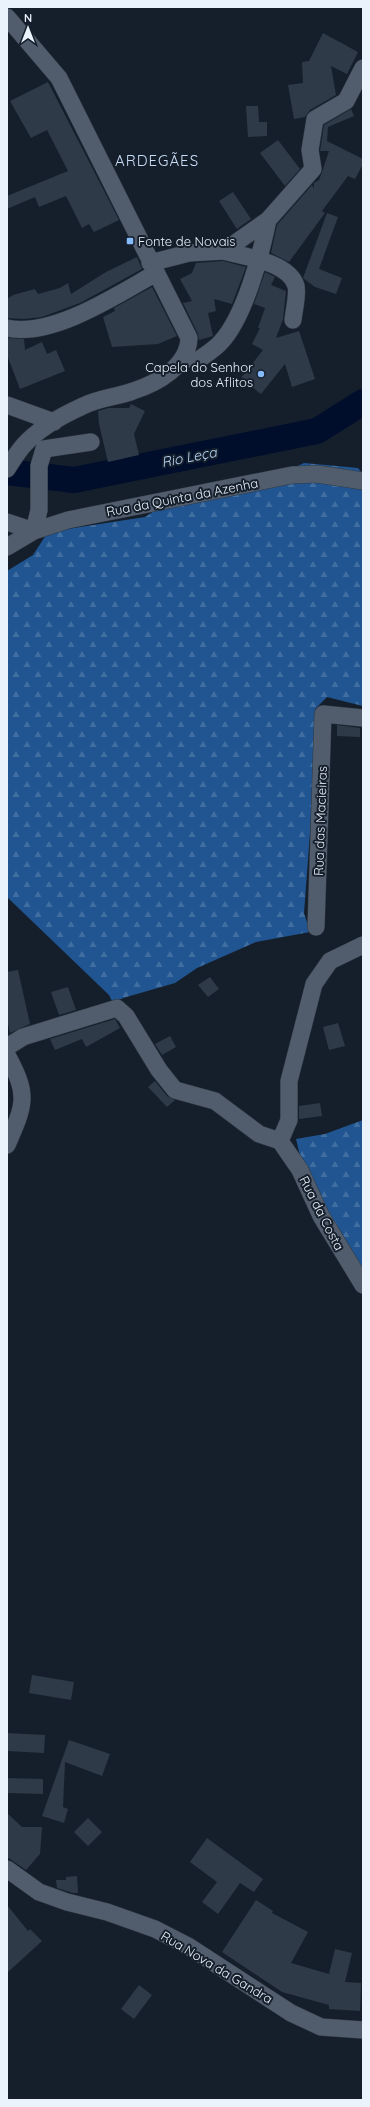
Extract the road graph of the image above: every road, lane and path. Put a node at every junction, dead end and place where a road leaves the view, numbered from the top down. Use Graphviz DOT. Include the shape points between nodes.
graph roads {
  1 [pos="7,17"];
  2 [pos="363,68"];
  3 [pos="268,220"];
  4 [pos="224,251"];
  5 [pos="259,260"];
  6 [pos="153,268"];
  7 [pos="293,320"];
  8 [pos="7,328"];
  9 [pos="185,357"];
  10 [pos="7,405"];
  11 [pos="54,422"];
  12 [pos="91,442"];
  13 [pos="7,469"];
  14 [pos="363,481"];
  15 [pos="7,522"];
  16 [pos="34,531"];
  17 [pos="7,547"];
  18 [pos="363,718"];
  19 [pos="316,928"];
  20 [pos="363,946"];
  21 [pos="7,1047"];
  22 [pos="7,1055"];
  23 [pos="280,1141"];
  24 [pos="7,1145"];
  25 [pos="363,1285"];
  26 [pos="7,1869"];
  27 [pos="363,2030"];
  1 -- 6 [label="street" via="59,78"];
  2 -- 3 [label="street" via="346,101 315,119 310,150 313,168"];
  3 -- 4 [label="street"];
  3 -- 5 [label="street"];
  4 -- 5 [label="street"];
  4 -- 6 [label="street" via="189,253"];
  5 -- 7 [label="street" via="286,271 296,286"];
  5 -- 9 [label="street" via="239,314 221,342 197,361"];
  6 -- 8 [label="street" via="95,308 44,327 16,330"];
  6 -- 9 [label="street" via="189,338 189,348"];
  9 -- 11 [label="street" via="166,376 134,391 85,405"];
  10 -- 11 [label="street"];
  11 -- 13 [label="street" via="23,446"];
  12 -- 16 [label="street" via="44,449 39,466 39,510"];
  14 -- 16 [label="street, Rua da Quinta da Azenha" via="317,474 292,475 68,520"];
  15 -- 16 [label="street"];
  16 -- 17 [label="street, Rua da Quinta da Azenha"];
  18 -- 19 [label="street, Rua das Macieiras" via="323,714"];
  20 -- 23 [label="street" via="330,961 314,984 289,1081 289,1120"];
  21 -- 23 [label="street" via="23,1037 117,1008 126,1016 159,1070 175,1090 215,1101 259,1134"];
  22 -- 24 [label="street" via="19,1076 23,1093 19,1119"];
  23 -- 25 [label="street, Rua da Costa" via="300,1170 321,1216"];
  26 -- 27 [label="street, Rua Nova da Gandra" via="39,1892 155,1929 188,1946 291,2013 321,2027"];
}
